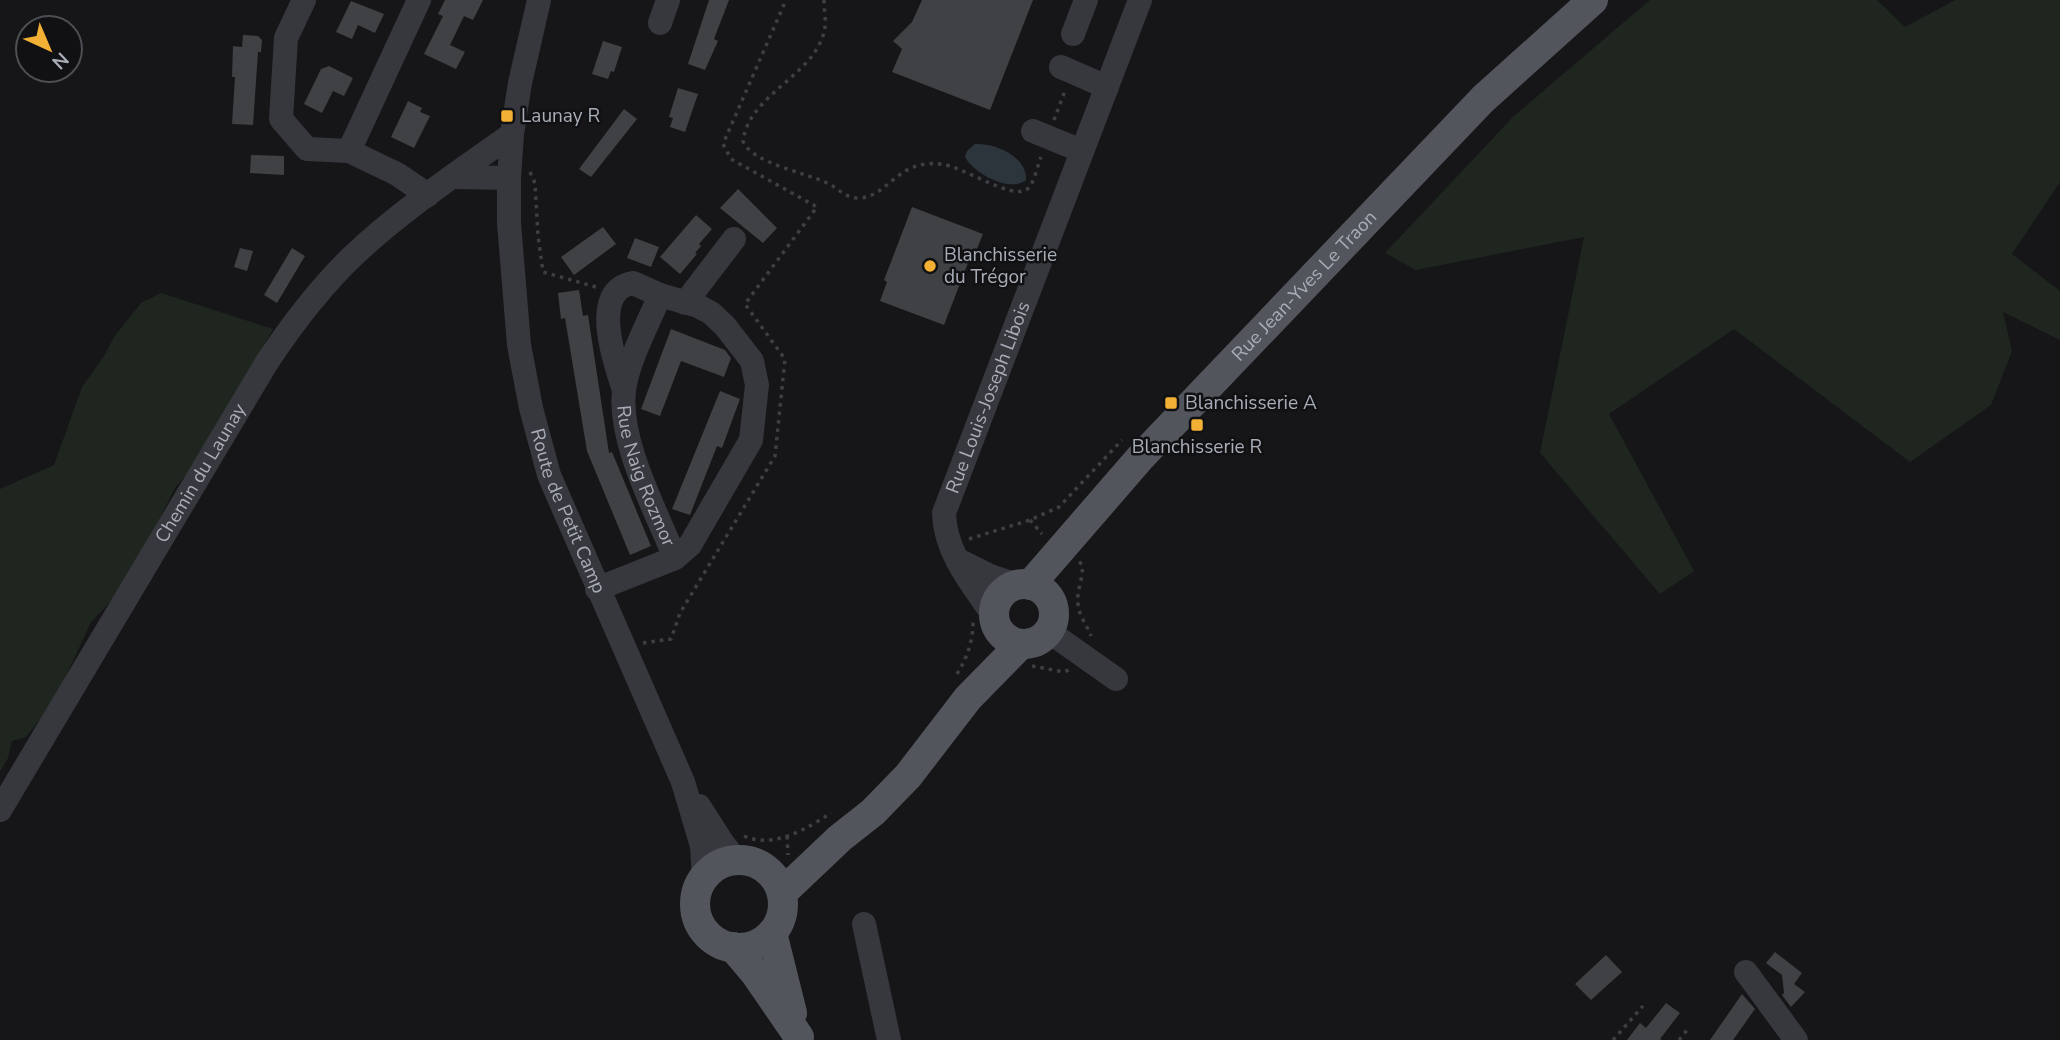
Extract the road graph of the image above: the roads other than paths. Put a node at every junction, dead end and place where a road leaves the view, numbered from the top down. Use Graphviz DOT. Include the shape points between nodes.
graph roads {
  1 [pos="304,0"];
  2 [pos="419,0"];
  3 [pos="539,0"];
  4 [pos="1086,0"];
  5 [pos="1140,0"];
  6 [pos="1593,0"];
  7 [pos="1073,34"];
  8 [pos="1067,69"];
  9 [pos="1107,87"];
  10 [pos="512,134"];
  11 [pos="1040,134"];
  12 [pos="349,151"];
  13 [pos="1082,151"];
  14 [pos="516,171"];
  15 [pos="452,177"];
  16 [pos="428,195"];
  17 [pos="734,239"];
  18 [pos="660,295"];
  19 [pos="685,303"];
  20 [pos="624,390"];
  21 [pos="675,558"];
  22 [pos="958,560"];
  23 [pos="597,589"];
  24 [pos="1033,590"];
  25 [pos="1005,630"];
  26 [pos="1048,631"];
  27 [pos="1116,678"];
  28 [pos="683,782"];
  29 [pos="0,810"];
  30 [pos="840,838"];
  31 [pos="750,864"];
  32 [pos="704,878"];
  33 [pos="782,893"];
  34 [pos="864,924"];
  35 [pos="772,933"];
  36 [pos="733,947"];
  37 [pos="1746,972"];
  38 [pos="799,1038"];
  39 [pos="889,1040"];
  40 [pos="1796,1040"];
  1 -- 12 [label="street" via="286,38 281,119 307,149"];
  2 -- 12 [label="street"];
  3 -- 10 [label="street, Route de Petit Camp"];
  4 -- 7 [label="street"];
  5 -- 9 [label="street, Rue Louis-Joseph Libois"];
  6 -- 24 [label="main road, Rue Jean-Yves Le Traon" via="1483,99 1140,458"];
  8 -- 9 [label="street"];
  9 -- 13 [label="street, Rue Louis-Joseph Libois"];
  10 -- 14 [label="street, Route de Petit Camp"];
  10 -- 15 [label="street, Chemin du Launay"];
  11 -- 13 [label="street"];
  12 -- 16 [label="street"];
  13 -- 22 [label="street, Rue Louis-Joseph Libois" via="944,513 944,529"];
  14 -- 15 [label="street"];
  14 -- 23 [label="street, Route de Petit Camp" via="509,223 519,345 531,408 549,475"];
  15 -- 16 [label="street, Chemin du Launay"];
  16 -- 29 [label="street, Chemin du Launay" via="356,254 318,293 280,343"];
  17 -- 19 [label="street"];
  18 -- 19 [label="street, Rue Naig Rozmor"];
  18 -- 20 [label="street, Rue Naig Rozmor"];
  18 -- 20 [label="street, Rue Naig Rozmor" via="633,283 616,289 607,309"];
  19 -- 21 [label="street, Rue Naig Rozmor" via="711,313 725,326 752,361 757,385 751,440 690,545"];
  20 -- 21 [label="street, Rue Naig Rozmor" via="627,438"];
  21 -- 23 [label="street, Rue Naig Rozmor"];
  22 -- 24 [label="street"];
  22 -- 25 [label="street, Rue Louis-Joseph Libois"];
  23 -- 28 [label="street, Route de Petit Camp"];
  24 -- 25 [label="main road" via="1003,593 995,607"];
  24 -- 26 [label="main road" via="1054,614"];
  25 -- 26 [label="main road" via="1034,642"];
  25 -- 30 [label="main road" via="968,698 908,776"];
  26 -- 27 [label="street"];
  28 -- 31 [label="street, Route de Petit Camp" via="722,842"];
  28 -- 32 [label="street, Route de Petit Camp" via="702,846"];
  30 -- 31 [label="main road"];
  30 -- 33 [label="main road"];
  31 -- 32 [label="main road" via="726,861"];
  31 -- 33 [label="main road" via="776,880"];
  32 -- 36 [label="main road" via="696,895 699,923 713,939"];
  33 -- 35 [label="main road" via="783,907"];
  34 -- 39 [label="street"];
  35 -- 36 [label="main road" via="747,947"];
  35 -- 38 [label="main road"];
  36 -- 38 [label="main road"];
  37 -- 40 [label="street"];
}
